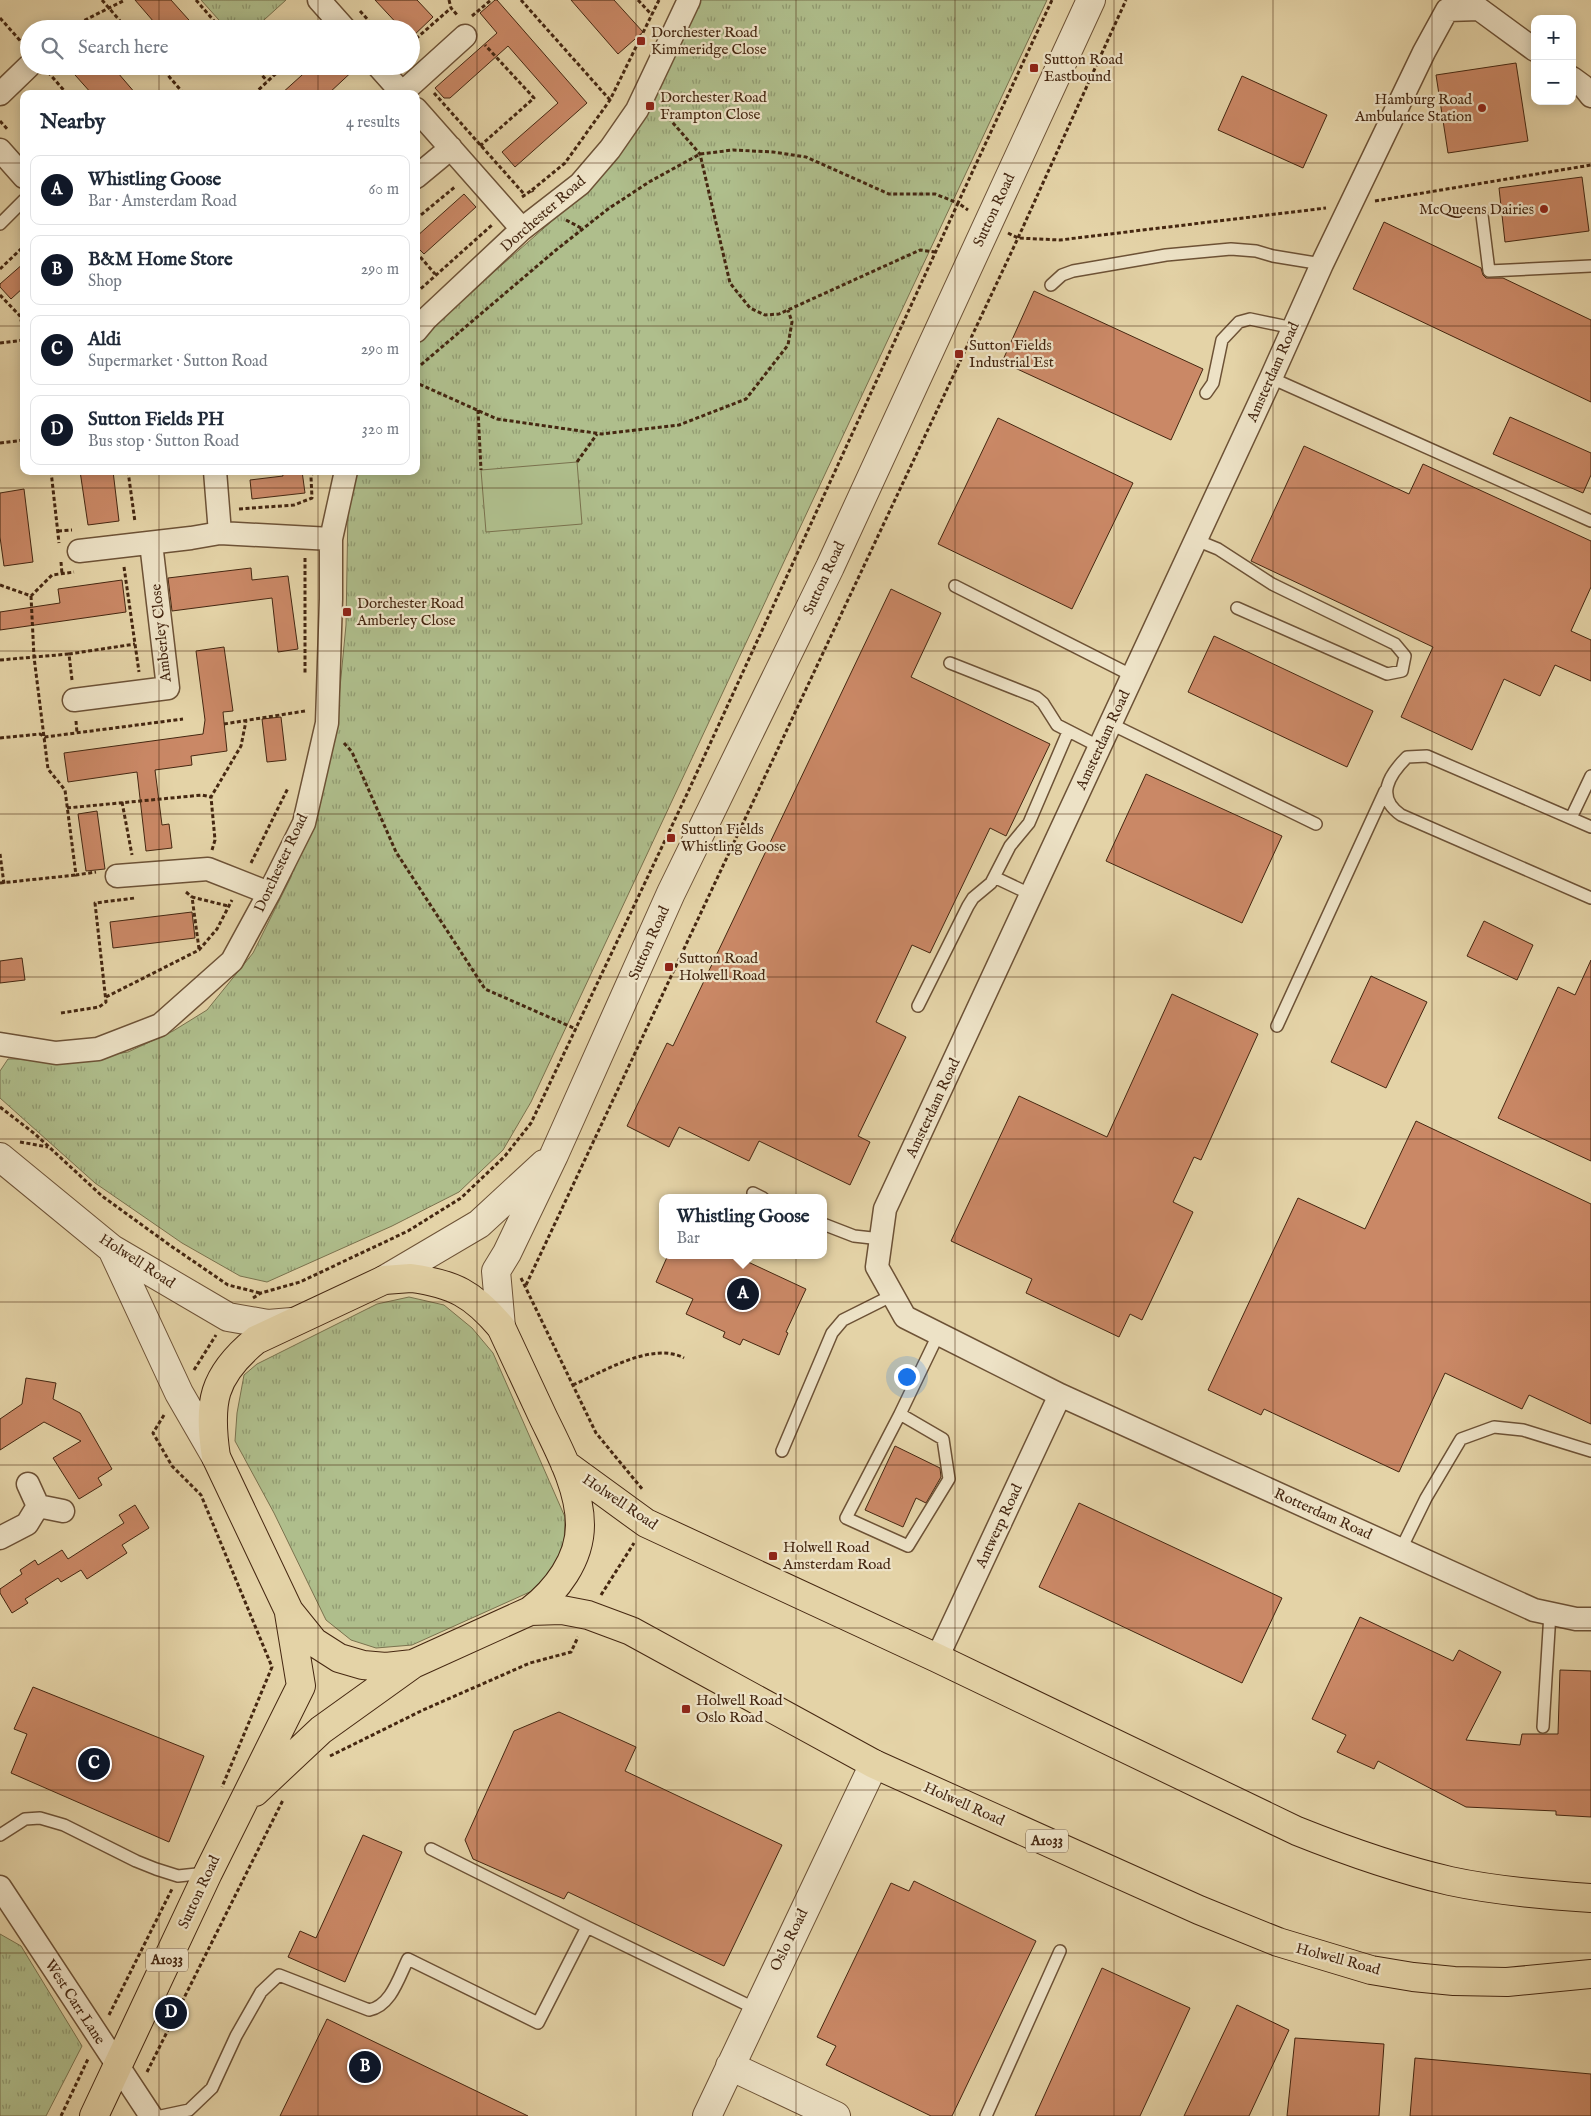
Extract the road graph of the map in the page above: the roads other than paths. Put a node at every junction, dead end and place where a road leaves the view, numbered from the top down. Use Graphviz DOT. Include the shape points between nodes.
graph roads {
  1 [pos="319,0"];
  2 [pos="689,0"];
  3 [pos="1091,0"];
  4 [pos="1450,5"];
  5 [pos="337,20"];
  6 [pos="470,28"];
  7 [pos="1531,47"];
  8 [pos="20,75"];
  9 [pos="386,75"];
  10 [pos="1576,81"];
  11 [pos="399,90"];
  12 [pos="407,90"];
  13 [pos="0,94"];
  14 [pos="1591,96"];
  15 [pos="420,113"];
  16 [pos="451,148"];
  17 [pos="0,150"];
  18 [pos="20,172"];
  19 [pos="420,173"];
  20 [pos="20,204"];
  21 [pos="1482,215"];
  22 [pos="0,224"];
  23 [pos="522,229"];
  24 [pos="1322,264"];
  25 [pos="1591,266"];
  26 [pos="1051,285"];
  27 [pos="420,326"];
  28 [pos="1293,328"];
  29 [pos="1271,378"];
  30 [pos="1206,392"];
  31 [pos="215,475"];
  32 [pos="345,475"];
  33 [pos="1591,521"];
  34 [pos="220,533"];
  35 [pos="330,539"];
  36 [pos="1196,540"];
  37 [pos="152,552"];
  38 [pos="69,557"];
  39 [pos="955,586"];
  40 [pos="1237,608"];
  41 [pos="950,662"];
  42 [pos="1133,676"];
  43 [pos="74,700"];
  44 [pos="1111,724"];
  45 [pos="1068,732"];
  46 [pos="1100,747"];
  47 [pos="1591,776"];
  48 [pos="1386,790"];
  49 [pos="1571,818"];
  50 [pos="1316,824"];
  51 [pos="1591,827"];
  52 [pos="118,874"];
  53 [pos="994,877"];
  54 [pos="269,893"];
  55 [pos="1032,895"];
  56 [pos="1591,898"];
  57 [pos="918,1006"];
  58 [pos="1278,1026"];
  59 [pos="0,1044"];
  60 [pos="8,1149"];
  61 [pos="554,1155"];
  62 [pos="827,1226"];
  63 [pos="881,1239"];
  64 [pos="112,1249"];
  65 [pos="384,1280"];
  66 [pos="893,1295"];
  67 [pos="292,1322"];
  68 [pos="501,1327"];
  69 [pos="938,1335"];
  70 [pos="1060,1395"];
  71 [pos="900,1414"];
  72 [pos="782,1451"];
  73 [pos="1591,1451"];
  74 [pos="216,1457"];
  75 [pos="565,1464"];
  76 [pos="28,1484"];
  77 [pos="38,1506"];
  78 [pos="63,1511"];
  79 [pos="0,1538"];
  80 [pos="1401,1550"];
  81 [pos="289,1611"];
  82 [pos="530,1611"];
  83 [pos="1550,1614"];
  84 [pos="1591,1619"];
  85 [pos="937,1658"];
  86 [pos="413,1664"];
  87 [pos="1544,1727"];
  88 [pos="874,1764"];
  89 [pos="230,1800"];
  90 [pos="0,1835"];
  91 [pos="431,1849"];
  92 [pos="208,1873"];
  93 [pos="0,1887"];
  94 [pos="1591,1898"];
  95 [pos="587,1927"];
  96 [pos="1060,1951"];
  97 [pos="1591,1974"];
  98 [pos="756,2009"];
  99 [pos="118,2066"];
  100 [pos="730,2066"];
  101 [pos="94,2116"];
  102 [pos="151,2116"];
  103 [pos="161,2116"];
  104 [pos="707,2116"];
  105 [pos="836,2116"];
  106 [pos="986,2116"];
  1 -- 5 [label="street"];
  2 -- 23 [label="street, Dorchester Road" via="636,110 610,149 580,184"];
  3 -- 61 [label="street, Sutton Road" via="830,567 671,893"];
  4 -- 7 [label="street" via="1479,10"];
  4 -- 24 [label="street, Amsterdam Road"];
  6 -- 12 [label="street"];
  8 -- 13 [label="street"];
  9 -- 11 [label="street"];
  10 -- 14 [label="street"];
  15 -- 16 [label="street"];
  16 -- 19 [label="street"];
  16 -- 23 [label="street"];
  17 -- 18 [label="street"];
  20 -- 22 [label="lane"];
  21 -- 25 [label="lane" via="1489,271"];
  23 -- 27 [label="street, Dorchester Road"];
  24 -- 26 [label="lane" via="1232,249 1166,255 1073,272 1062,275"];
  24 -- 28 [label="street, Amsterdam Road"];
  28 -- 29 [label="street, Amsterdam Road"];
  28 -- 30 [label="lane" via="1250,319 1239,322 1222,340 1213,383"];
  29 -- 33 [label="lane"];
  29 -- 36 [label="street, Amsterdam Road"];
  31 -- 34 [label="street"];
  32 -- 35 [label="street, Dorchester Road"];
  34 -- 35 [label="street"];
  34 -- 37 [label="street"];
  35 -- 54 [label="street, Dorchester Road" via="327,722 304,823"];
  36 -- 40 [label="lane" via="1218,549 1272,584 1395,644 1405,656 1402,671 1387,674"];
  36 -- 42 [label="street, Amsterdam Road"];
  37 -- 38 [label="street"];
  37 -- 43 [label="street, Amberley Close" via="168,688"];
  39 -- 42 [label="lane"];
  41 -- 45 [label="lane" via="1036,696 1057,724"];
  42 -- 44 [label="street, Amsterdam Road"];
  44 -- 46 [label="street, Amsterdam Road"];
  44 -- 50 [label="lane"];
  45 -- 46 [label="lane"];
  45 -- 53 [label="lane" via="1029,823 1010,846"];
  46 -- 55 [label="street, Amsterdam Road"];
  47 -- 49 [label="lane"];
  48 -- 49 [label="lane" via="1396,768 1407,757 1427,756"];
  48 -- 56 [label="lane" via="1387,800 1401,815"];
  48 -- 58 [label="lane"];
  49 -- 51 [label="lane"];
  52 -- 54 [label="street" via="206,870"];
  53 -- 55 [label="lane"];
  53 -- 57 [label="lane" via="968,906"];
  54 -- 59 [label="street, Dorchester Road" via="232,961 160,1025 98,1049 56,1053"];
  55 -- 63 [label="street, Amsterdam Road" via="885,1209"];
  60 -- 64 [label="street, Holwell Road"];
  61 -- 65 [label="street, Sutton Road" via="479,1224"];
  61 -- 68 [label="street, Sutton Road" via="496,1271"];
  62 -- 63 [label="lane" via="854,1236"];
  63 -- 66 [label="street, Amsterdam Road" via="877,1267"];
  64 -- 67 [label="street, Holwell Road" via="228,1316 268,1324"];
  64 -- 74 [label="street" via="180,1393"];
  65 -- 67 [label="highway"];
  65 -- 68 [label="highway" via="411,1278 455,1289 472,1297"];
  66 -- 69 [label="street, Amsterdam Road" via="905,1317"];
  66 -- 72 [label="lane" via="844,1320 832,1333"];
  67 -- 74 [label="highway" via="256,1340 226,1371 217,1387 213,1406"];
  68 -- 75 [label="highway"];
  69 -- 70 [label="street, Amsterdam Road"];
  69 -- 71 [label="lane"];
  70 -- 80 [label="street, Rotterdam Road"];
  70 -- 85 [label="street, Antwerp Road"];
  71 -- 71 [label="lane" via="943,1439 950,1479 908,1546 846,1518"];
  73 -- 80 [label="lane" via="1523,1430 1494,1427 1462,1439 1426,1498"];
  74 -- 81 [label="highway"];
  75 -- 82 [label="highway" via="577,1502 578,1543 561,1579"];
  75 -- 85 [label="highway, Holwell Road" via="646,1524"];
  76 -- 77 [label="street"];
  77 -- 78 [label="street"];
  77 -- 79 [label="street" via="27,1524"];
  80 -- 83 [label="street, Rotterdam Road" via="1534,1610"];
  81 -- 86 [label="highway" via="314,1642 339,1658 386,1667"];
  81 -- 89 [label="highway, A1033" via="301,1686"];
  82 -- 86 [label="highway"];
  82 -- 88 [label="highway, Holwell Road / A1033" via="562,1610 588,1615 631,1631"];
  83 -- 84 [label="street, Rotterdam Road"];
  83 -- 87 [label="lane"];
  85 -- 94 [label="highway, Holwell Road" via="1297,1831 1352,1852 1451,1881 1502,1890"];
  86 -- 89 [label="highway, A1033"];
  88 -- 97 [label="highway, Holwell Road / A1033" via="1199,1910 1278,1942 1332,1959 1371,1970 1454,1981 1507,1982"];
  88 -- 98 [label="street, Oslo Road"];
  89 -- 92 [label="highway, Sutton Road / A1033"];
  90 -- 92 [label="lane" via="25,1819 40,1818 64,1825 136,1861 178,1876"];
  91 -- 95 [label="lane"];
  92 -- 99 [label="highway, Sutton Road / A1033"];
  93 -- 99 [label="street, West Carr Lane"];
  95 -- 98 [label="lane"];
  95 -- 103 [label="lane" via="538,2023 408,1959 387,2001 368,2010 279,1975 261,1992 212,2088 189,2110"];
  96 -- 106 [label="lane"];
  98 -- 100 [label="street, Oslo Road"];
  99 -- 101 [label="highway, Sutton Road / A1033"];
  99 -- 102 [label="street, West Carr Lane"];
  100 -- 104 [label="street, Oslo Road"];
  100 -- 105 [label="street"];
}
